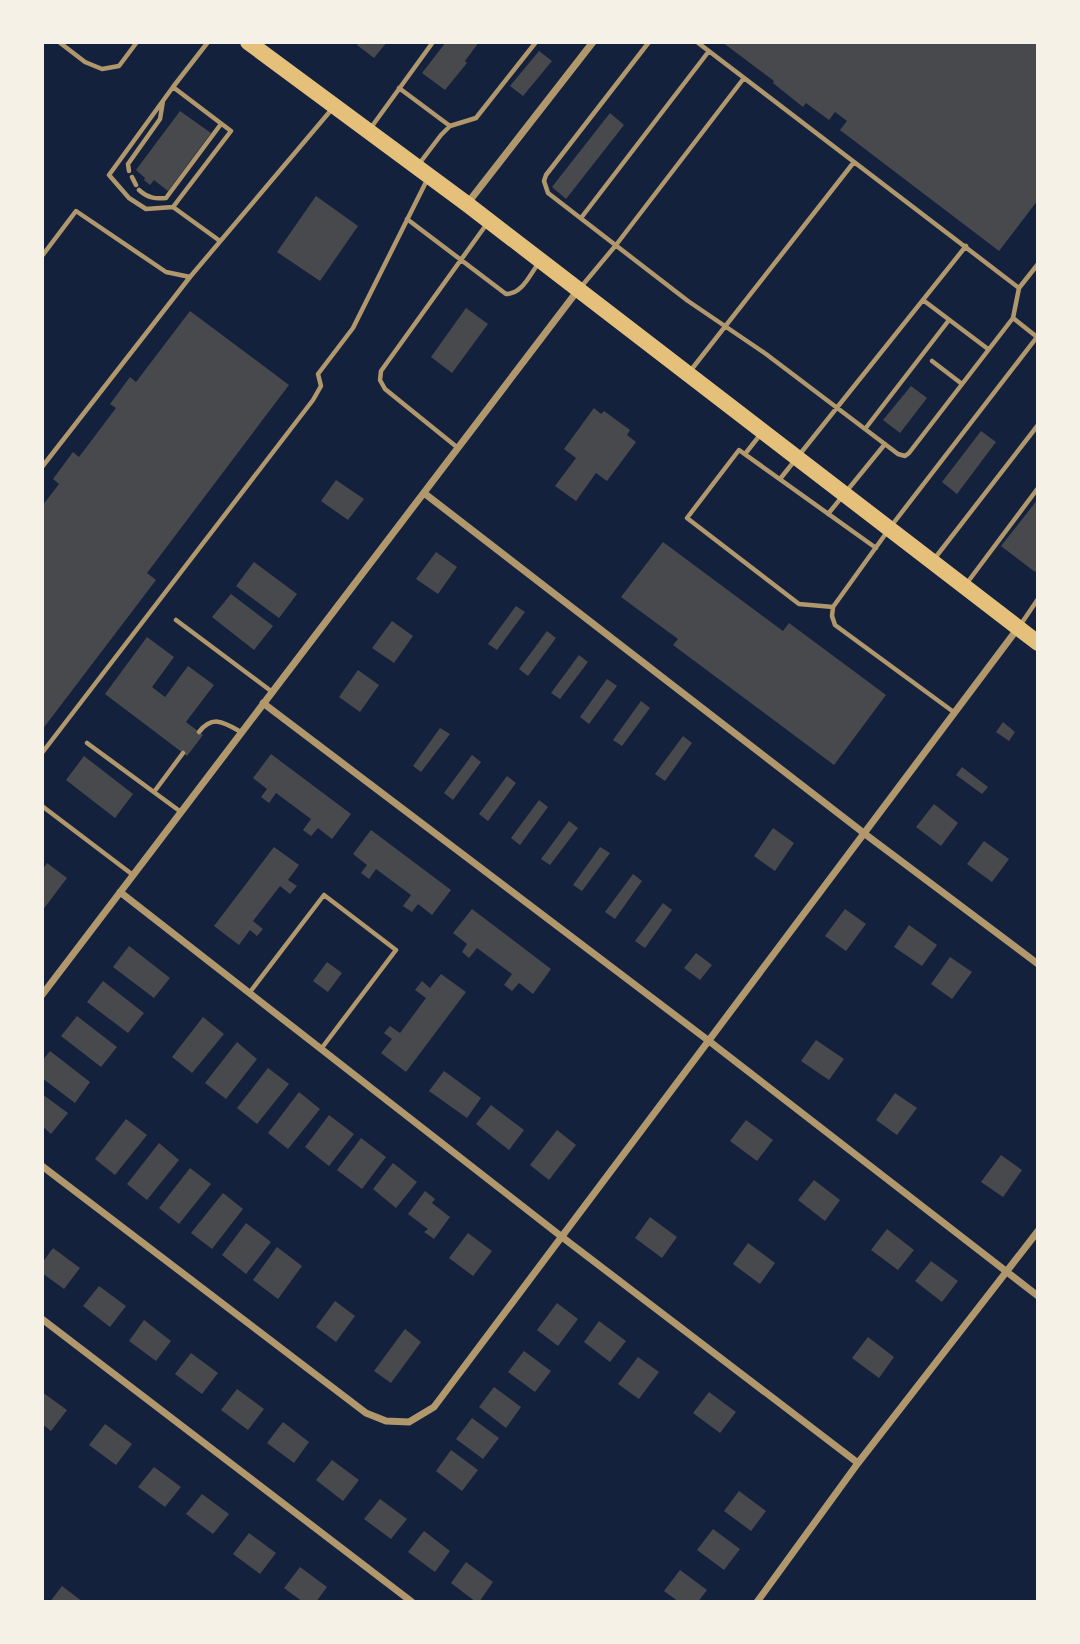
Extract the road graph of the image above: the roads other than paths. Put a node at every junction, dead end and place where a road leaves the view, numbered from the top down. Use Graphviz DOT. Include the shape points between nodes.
graph roads {
  1 [pos="59,42"];
  2 [pos="137,42"];
  3 [pos="208,42"];
  4 [pos="248,42"];
  5 [pos="433,42"];
  6 [pos="536,42"];
  7 [pos="593,42"];
  8 [pos="649,42"];
  9 [pos="697,42"];
  10 [pos="709,51"];
  11 [pos="744,78"];
  12 [pos="173,87"];
  13 [pos="400,88"];
  14 [pos="163,100"];
  15 [pos="334,106"];
  16 [pos="221,124"];
  17 [pos="450,126"];
  18 [pos="368,131"];
  19 [pos="854,162"];
  20 [pos="423,172"];
  21 [pos="136,185"];
  22 [pos="139,190"];
  23 [pos="467,204"];
  24 [pos="173,207"];
  25 [pos="580,218"];
  26 [pos="407,219"];
  27 [pos="489,222"];
  28 [pos="220,241"];
  29 [pos="615,245"];
  30 [pos="966,246"];
  31 [pos="42,256"];
  32 [pos="461,260"];
  33 [pos="540,261"];
  34 [pos="1038,264"];
  35 [pos="190,277"];
  36 [pos="1020,288"];
  37 [pos="578,290"];
  38 [pos="923,300"];
  39 [pos="1013,318"];
  40 [pos="948,320"];
  41 [pos="726,326"];
  42 [pos="1037,337"];
  43 [pos="988,349"];
  44 [pos="932,361"];
  45 [pos="688,374"];
  46 [pos="962,384"];
  47 [pos="838,409"];
  48 [pos="1038,425"];
  49 [pos="864,429"];
  50 [pos="762,431"];
  51 [pos="885,444"];
  52 [pos="458,447"];
  53 [pos="745,454"];
  54 [pos="797,458"];
  55 [pos="42,467"];
  56 [pos="780,479"];
  57 [pos="1038,488"];
  58 [pos="424,493"];
  59 [pos="845,494"];
  60 [pos="828,514"];
  61 [pos="889,529"];
  62 [pos="876,548"];
  63 [pos="932,562"];
  64 [pos="965,586"];
  65 [pos="1038,599"];
  66 [pos="833,607"];
  67 [pos="176,620"];
  68 [pos="1031,633"];
  69 [pos="271,691"];
  70 [pos="263,703"];
  71 [pos="955,713"];
  72 [pos="199,732"];
  73 [pos="241,733"];
  74 [pos="88,743"];
  75 [pos="183,752"];
  76 [pos="42,753"];
  77 [pos="154,792"];
  78 [pos="42,806"];
  79 [pos="181,812"];
  80 [pos="865,834"];
  81 [pos="133,875"];
  82 [pos="120,892"];
  83 [pos="1038,964"];
  84 [pos="249,993"];
  85 [pos="42,995"];
  86 [pos="709,1041"];
  87 [pos="321,1049"];
  88 [pos="42,1166"];
  89 [pos="1038,1231"];
  90 [pos="562,1237"];
  91 [pos="1007,1271"];
  92 [pos="1038,1296"];
  93 [pos="42,1320"];
  94 [pos="858,1463"];
  95 [pos="412,1602"];
  96 [pos="757,1602"];
  1 -- 2 [label="lane" via="102,69 119,66"];
  3 -- 12 [label="lane"];
  4 -- 15 [label="highway" via="266,51"];
  5 -- 13 [label="lane"];
  6 -- 17 [label="lane" via="476,118"];
  7 -- 23 [label="street"];
  8 -- 25 [label="lane" via="546,175 548,193"];
  9 -- 10 [label="lane"];
  10 -- 11 [label="lane"];
  10 -- 25 [label="lane"];
  11 -- 19 [label="lane"];
  11 -- 29 [label="lane"];
  12 -- 14 [label="lane"];
  12 -- 16 [label="lane"];
  13 -- 17 [label="lane"];
  13 -- 18 [label="lane"];
  14 -- 21 [label="lane" via="160,119 128,164"];
  14 -- 24 [label="lane" via="109,175 146,209"];
  15 -- 18 [label="highway"];
  15 -- 28 [label="lane"];
  16 -- 22 [label="lane" via="166,198 146,197"];
  16 -- 24 [label="lane" via="231,131"];
  17 -- 20 [label="lane"];
  18 -- 20 [label="highway"];
  19 -- 30 [label="lane"];
  19 -- 41 [label="lane"];
  20 -- 23 [label="highway"];
  20 -- 26 [label="lane"];
  23 -- 27 [label="highway"];
  24 -- 28 [label="lane"];
  25 -- 29 [label="lane"];
  26 -- 32 [label="lane"];
  26 -- 76 [label="lane" via="353,328 318,374 321,386 313,400"];
  27 -- 32 [label="lane"];
  27 -- 33 [label="highway"];
  28 -- 35 [label="lane"];
  29 -- 37 [label="lane"];
  29 -- 41 [label="lane"];
  30 -- 36 [label="lane"];
  30 -- 38 [label="lane"];
  31 -- 35 [label="lane" via="76,211 166,272"];
  32 -- 33 [label="lane" via="506,294 518,291"];
  32 -- 52 [label="lane" via="387,362 380,380 385,390"];
  33 -- 37 [label="highway"];
  34 -- 36 [label="lane"];
  35 -- 55 [label="lane"];
  36 -- 39 [label="lane"];
  37 -- 45 [label="highway"];
  37 -- 52 [label="street"];
  38 -- 40 [label="lane"];
  38 -- 47 [label="lane"];
  39 -- 42 [label="lane"];
  39 -- 43 [label="lane"];
  40 -- 43 [label="lane"];
  40 -- 49 [label="lane"];
  41 -- 45 [label="lane"];
  41 -- 47 [label="lane"];
  42 -- 61 [label="lane"];
  43 -- 46 [label="lane"];
  44 -- 46 [label="lane"];
  45 -- 50 [label="highway"];
  46 -- 51 [label="lane" via="905,456"];
  47 -- 49 [label="lane"];
  47 -- 54 [label="lane"];
  48 -- 63 [label="lane"];
  49 -- 51 [label="lane"];
  50 -- 53 [label="lane"];
  50 -- 54 [label="highway"];
  51 -- 59 [label="lane"];
  52 -- 58 [label="street"];
  53 -- 56 [label="lane"];
  53 -- 66 [label="lane" via="739,450 687,518 799,604"];
  54 -- 56 [label="lane"];
  54 -- 59 [label="highway"];
  56 -- 60 [label="lane"];
  57 -- 64 [label="lane"];
  58 -- 69 [label="street"];
  58 -- 80 [label="street"];
  59 -- 60 [label="lane"];
  59 -- 61 [label="highway"];
  60 -- 62 [label="lane"];
  61 -- 62 [label="lane"];
  61 -- 63 [label="highway"];
  62 -- 66 [label="lane"];
  63 -- 64 [label="highway"];
  64 -- 68 [label="highway"];
  65 -- 68 [label="lane"];
  66 -- 71 [label="lane" via="835,625"];
  67 -- 69 [label="lane"];
  68 -- 71 [label="street"];
  69 -- 70 [label="street"];
  70 -- 73 [label="street"];
  70 -- 86 [label="street"];
  71 -- 80 [label="street"];
  72 -- 73 [label="lane" via="212,721"];
  73 -- 79 [label="street"];
  74 -- 77 [label="lane"];
  75 -- 77 [label="lane"];
  77 -- 79 [label="lane"];
  78 -- 81 [label="lane"];
  79 -- 81 [label="street"];
  80 -- 83 [label="street"];
  80 -- 86 [label="street"];
  81 -- 82 [label="street"];
  82 -- 84 [label="street"];
  82 -- 85 [label="street"];
  84 -- 87 [label="street"];
  84 -- 87 [label="lane" via="324,895 396,950"];
  86 -- 90 [label="street"];
  86 -- 91 [label="street"];
  87 -- 90 [label="street"];
  88 -- 90 [label="street" via="366,1413 386,1421 409,1422 434,1407"];
  89 -- 91 [label="street"];
  90 -- 94 [label="street"];
  91 -- 92 [label="street"];
  91 -- 94 [label="street"];
  93 -- 95 [label="street"];
  94 -- 96 [label="street"];
}
